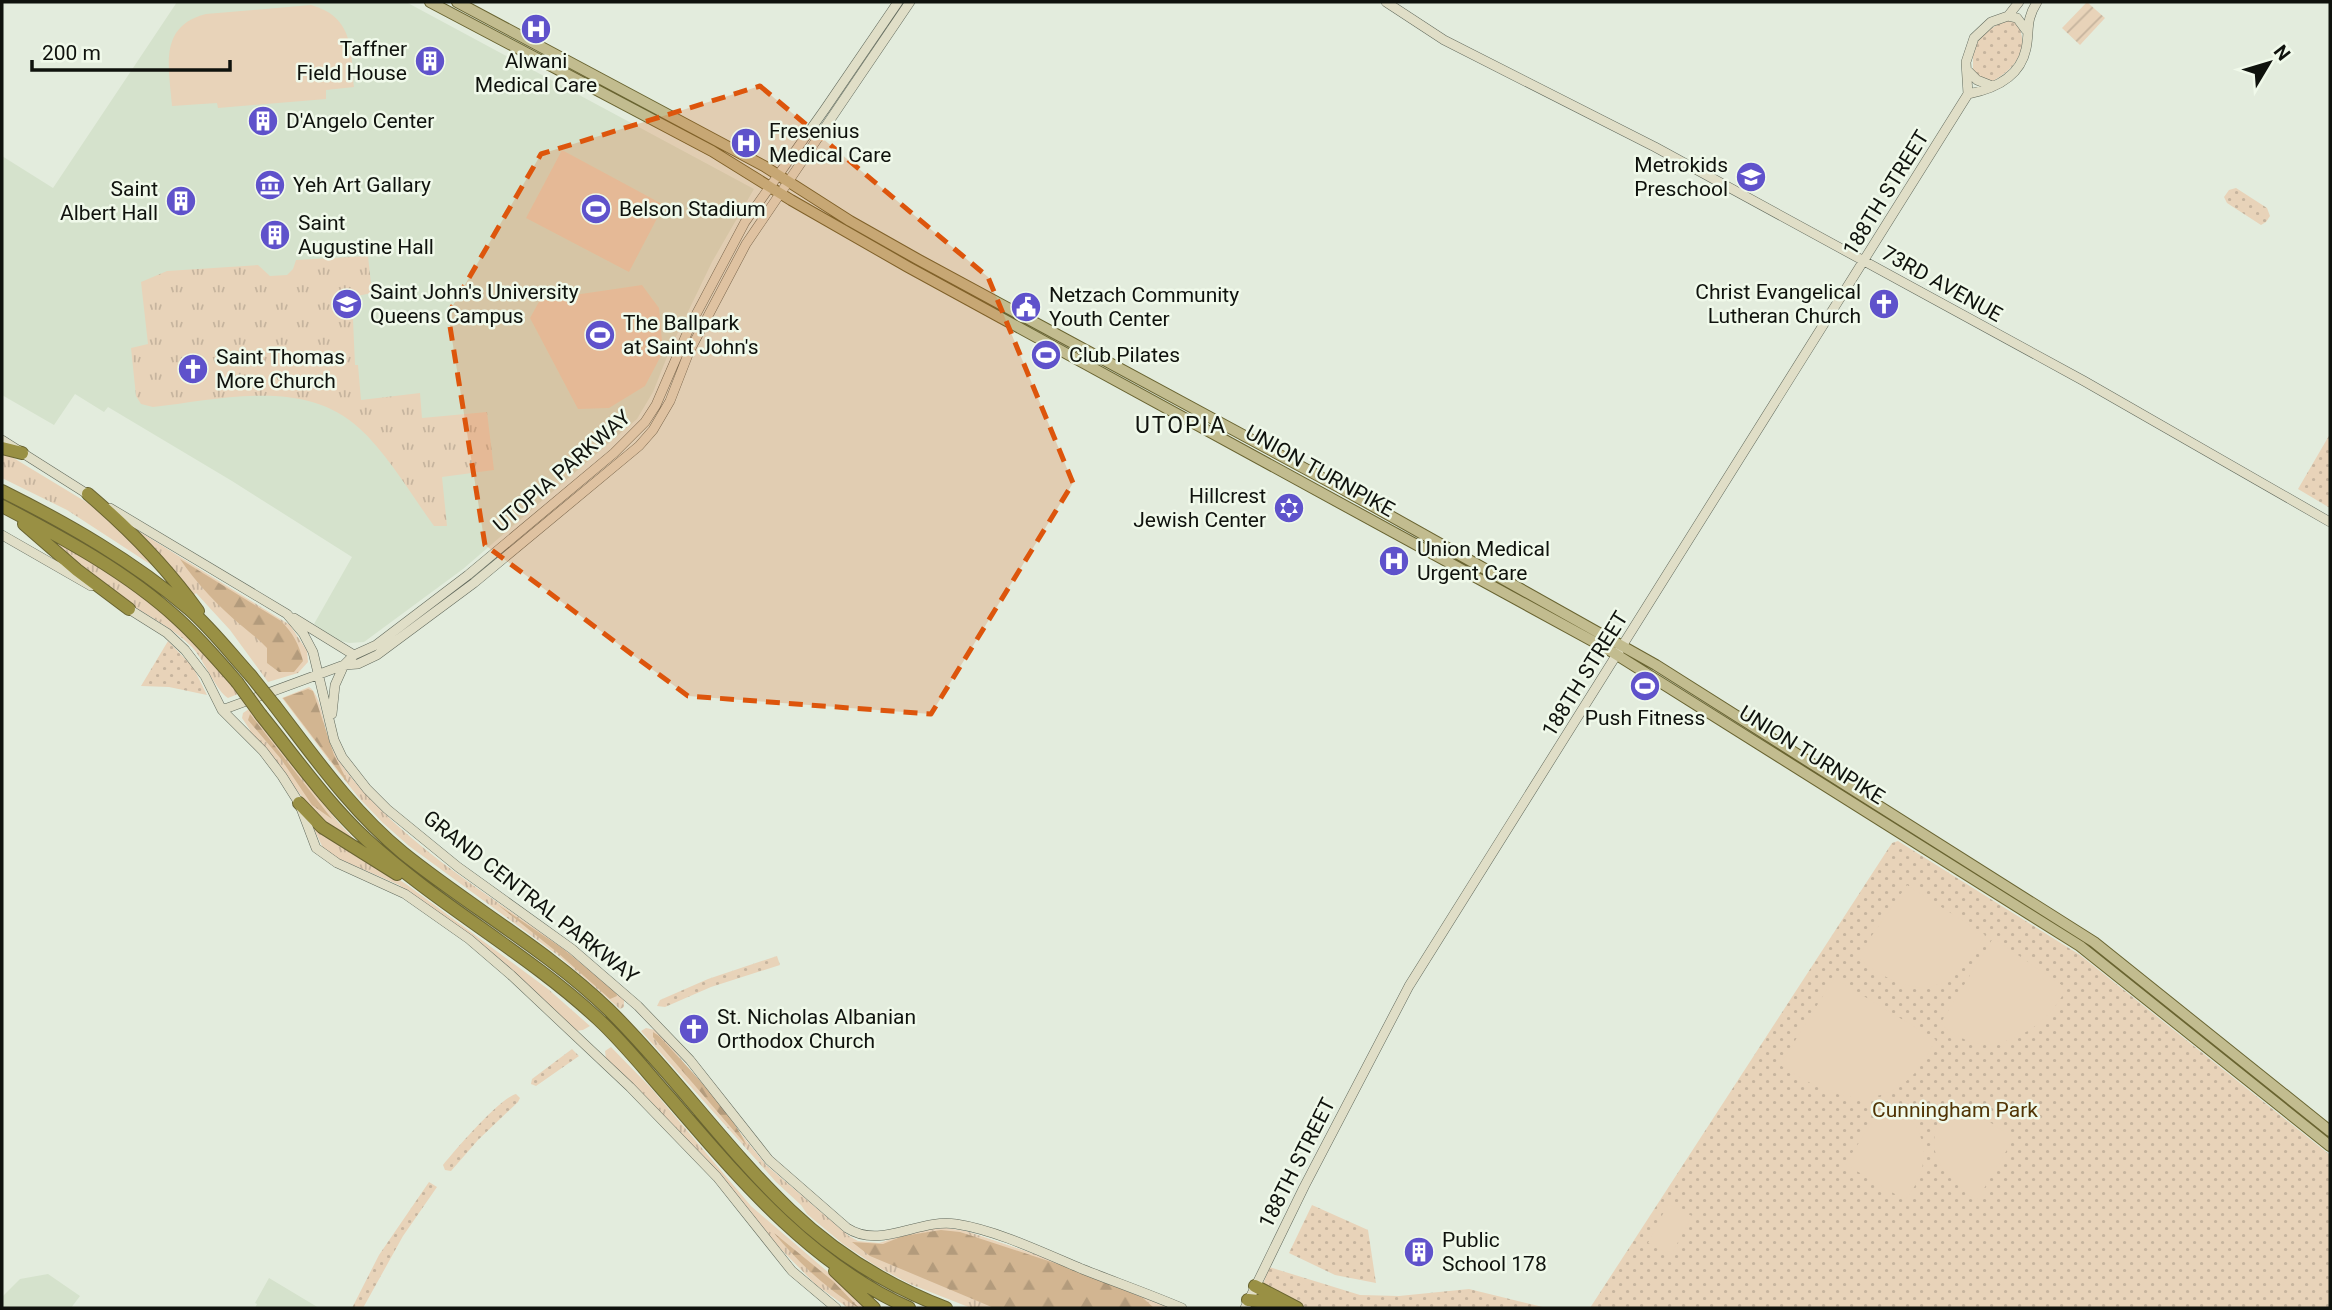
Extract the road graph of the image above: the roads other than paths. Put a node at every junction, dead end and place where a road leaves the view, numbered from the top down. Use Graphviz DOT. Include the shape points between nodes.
graph roads {
  1 [pos="430,2"];
  2 [pos="457,2"];
  3 [pos="898,2"];
  4 [pos="910,2"];
  5 [pos="1386,2"];
  6 [pos="2019,2"];
  7 [pos="2037,2"];
  8 [pos="2008,16"];
  9 [pos="2026,30"];
  10 [pos="1966,70"];
  11 [pos="1992,86"];
  12 [pos="1968,94"];
  13 [pos="783,179"];
  14 [pos="774,190"];
  15 [pos="1864,261"];
  16 [pos="2,440"];
  17 [pos="2,447"];
  18 [pos="22,453"];
  19 [pos="2,491"];
  20 [pos="88,494"];
  21 [pos="2,506"];
  22 [pos="2330,522"];
  23 [pos="2,535"];
  24 [pos="129,609"];
  25 [pos="287,614"];
  26 [pos="219,640"];
  27 [pos="1621,650"];
  28 [pos="354,655"];
  29 [pos="344,665"];
  30 [pos="318,675"];
  31 [pos="222,710"];
  32 [pos="334,740"];
  33 [pos="299,803"];
  34 [pos="504,944"];
  35 [pos="628,1040"];
  36 [pos="2330,1130"];
  37 [pos="2330,1146"];
  38 [pos="816,1250"];
  39 [pos="1255,1286"];
  40 [pos="1247,1304"];
  41 [pos="836,1308"];
  42 [pos="874,1308"];
  43 [pos="909,1308"];
  44 [pos="946,1308"];
  45 [pos="1182,1308"];
  46 [pos="1281,1308"];
  47 [pos="1297,1308"];
  1 -- 14 [label="main road, UNION TURNPIKE" via="712,151"];
  2 -- 13 [label="main road, UNION TURNPIKE"];
  3 -- 13 [label="main road, UTOPIA PARKWAY"];
  4 -- 13 [label="main road, UTOPIA PARKWAY"];
  5 -- 15 [label="main road, 73RD AVENUE" via="1444,40 1655,147"];
  6 -- 8 [label="main road"];
  7 -- 9 [label="main road"];
  8 -- 9 [label="main road" via="2017,18"];
  8 -- 10 [label="main road" via="1978,33"];
  9 -- 11 [label="main road" via="2026,46 2016,71"];
  10 -- 11 [label="main road"];
  10 -- 12 [label="main road"];
  11 -- 12 [label="main road"];
  12 -- 15 [label="main road, 188TH STREET"];
  13 -- 14 [label="main road, UTOPIA PARKWAY"];
  13 -- 27 [label="main road, UNION TURNPIKE" via="919,260 1332,484"];
  14 -- 27 [label="main road, UNION TURNPIKE" via="1049,345"];
  14 -- 28 [label="main road, UTOPIA PARKWAY" via="745,222 725,257 656,405 638,430 468,575 376,645"];
  14 -- 29 [label="main road, UTOPIA PARKWAY" via="716,296 670,401 639,446 474,583 377,655"];
  15 -- 22 [label="main road, 73RD AVENUE"];
  15 -- 27 [label="main road, 188TH STREET"];
  16 -- 18 [label="main road, GRAND CENTRAL PARKWAY"];
  17 -- 18 [label="highway"];
  18 -- 20 [label="main road, GRAND CENTRAL PARKWAY"];
  19 -- 26 [label="highway, GRAND CENTRAL PARKWAY" via="115,554 190,610"];
  20 -- 25 [label="main road, GRAND CENTRAL PARKWAY"];
  20 -- 26 [label="highway" via="178,586"];
  21 -- 24 [label="highway"];
  21 -- 34 [label="highway, GRAND CENTRAL PARKWAY, bridge" via="74,545 148,594 201,641 366,839"];
  23 -- 24 [label="main road"];
  24 -- 31 [label="main road" via="186,650"];
  25 -- 28 [label="main road"];
  25 -- 30 [label="main road, GRAND CENTRAL PARKWAY" via="313,652"];
  26 -- 35 [label="highway, GRAND CENTRAL PARKWAY, bridge" via="372,826 609,1010"];
  27 -- 36 [label="main road, UNION TURNPIKE" via="2094,942"];
  27 -- 37 [label="main road, UNION TURNPIKE" via="2080,946"];
  27 -- 39 [label="main road, 188TH STREET" via="1409,986"];
  28 -- 29 [label="main road, UTOPIA PARKWAY"];
  29 -- 30 [label="main road, UTOPIA PARKWAY"];
  29 -- 32 [label="main road" via="331,706"];
  30 -- 31 [label="main road, UTOPIA PARKWAY"];
  30 -- 32 [label="main road, GRAND CENTRAL PARKWAY"];
  31 -- 33 [label="main road" via="263,751"];
  32 -- 45 [label="main road, GRAND CENTRAL PARKWAY" via="342,757 387,808 458,867 572,949 638,1006 690,1060 769,1160 854,1233 877,1237 912,1227 954,1223 1045,1253"];
  33 -- 34 [label="highway" via="322,827"];
  33 -- 41 [label="main road" via="316,848 337,863 405,894 511,975 630,1087 717,1177 792,1271"];
  34 -- 35 [label="highway, GRAND CENTRAL PARKWAY"];
  35 -- 38 [label="highway, GRAND CENTRAL PARKWAY" via="748,1188"];
  35 -- 44 [label="highway, GRAND CENTRAL PARKWAY" via="790,1210 862,1266 900,1289"];
  38 -- 42 [label="highway"];
  38 -- 43 [label="highway, GRAND CENTRAL PARKWAY"];
  39 -- 40 [label="main road"];
  39 -- 47 [label="highway"];
  40 -- 46 [label="highway" via="1268,1302"];
}
